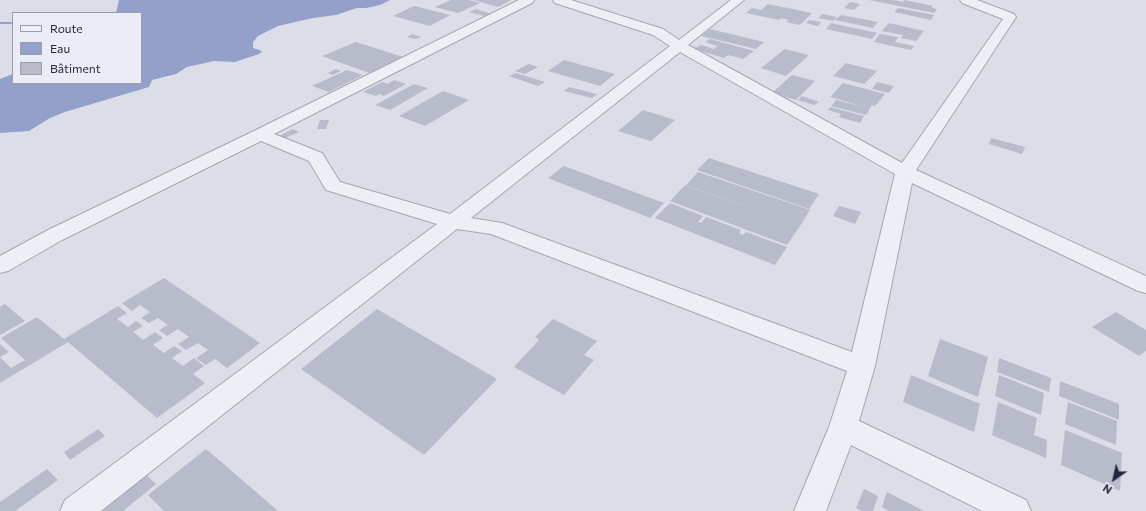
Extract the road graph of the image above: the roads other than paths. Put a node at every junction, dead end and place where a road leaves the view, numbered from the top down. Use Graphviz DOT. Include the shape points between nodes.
graph roads {
  1 [pos="528,0"];
  2 [pos="559,0"];
  3 [pos="738,0"];
  4 [pos="966,0"];
  5 [pos="680,46"];
  6 [pos="260,135"];
  7 [pos="905,172"];
  8 [pos="454,222"];
  9 [pos="0,266"];
  10 [pos="1146,284"];
  11 [pos="862,366"];
  12 [pos="843,427"];
  13 [pos="76,511"];
  14 [pos="810,511"];
  15 [pos="1015,511"];
  1 -- 6 [label="street"];
  2 -- 5 [label="street" via="658,32"];
  3 -- 5 [label="street"];
  4 -- 7 [label="street" via="1010,17"];
  5 -- 7 [label="street"];
  5 -- 8 [label="street"];
  6 -- 8 [label="street" via="316,157 332,186"];
  6 -- 9 [label="street" via="55,235"];
  7 -- 10 [label="street"];
  7 -- 11 [label="street"];
  8 -- 11 [label="street" via="495,228"];
  8 -- 13 [label="street"];
  11 -- 12 [label="street"];
  12 -- 14 [label="street"];
  12 -- 15 [label="street"];
}
